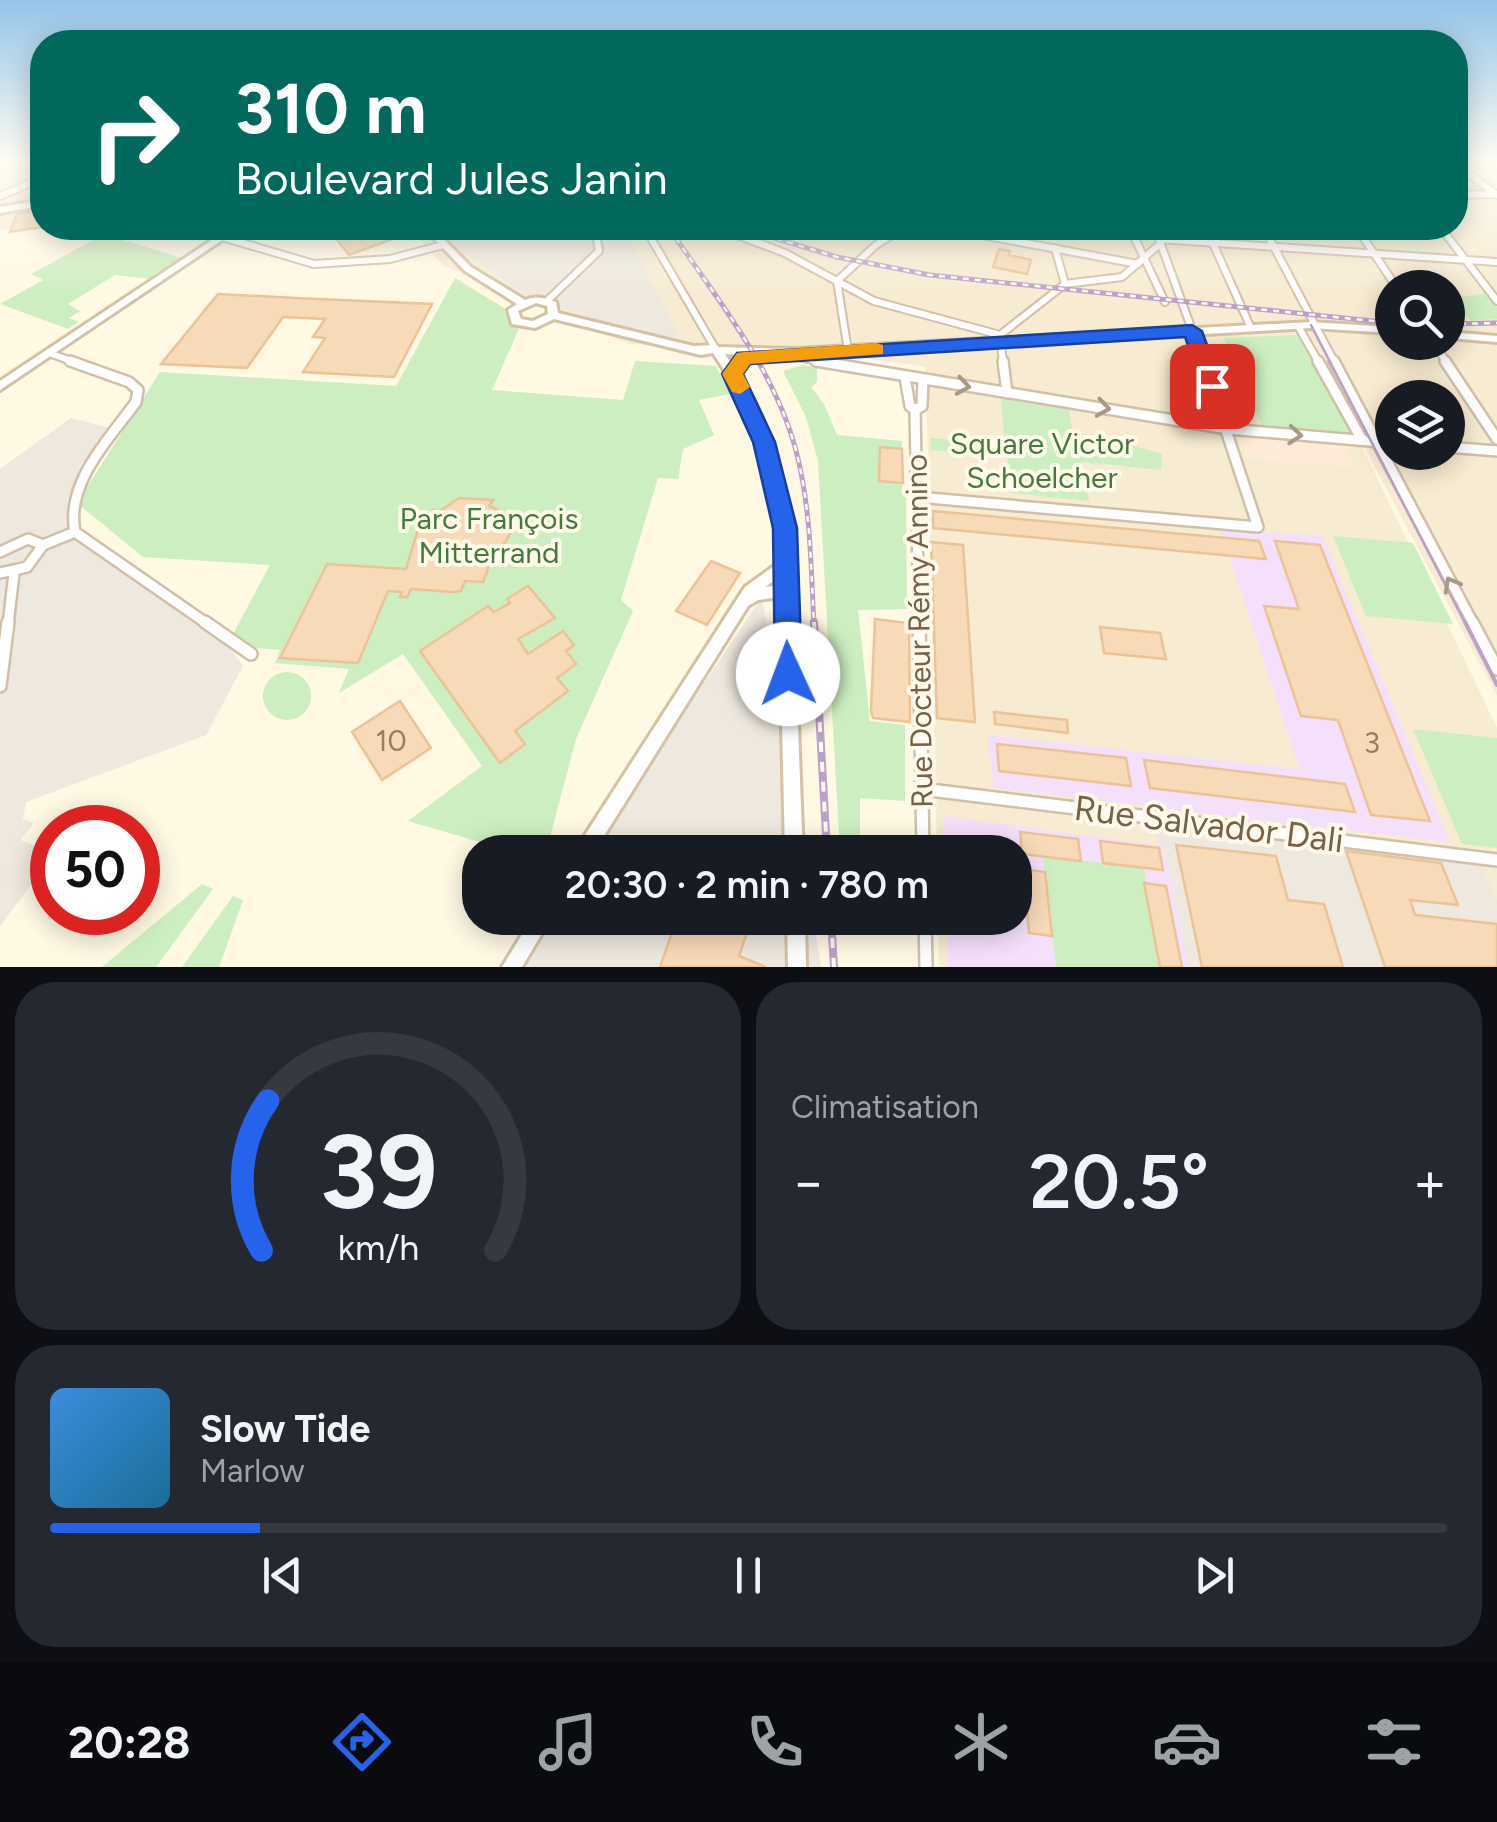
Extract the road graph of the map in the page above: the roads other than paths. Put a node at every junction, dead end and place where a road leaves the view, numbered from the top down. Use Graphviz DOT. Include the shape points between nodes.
graph roads {
  1 [pos="218,240"];
  2 [pos="232,240"];
  3 [pos="438,240"];
  4 [pos="598,240"];
  5 [pos="653,240"];
  6 [pos="757,240"];
  7 [pos="884,240"];
  8 [pos="1011,240"];
  9 [pos="1137,240"];
  10 [pos="1269,240"];
  11 [pos="1365,240"];
  12 [pos="1450,240"];
  13 [pos="1160,241"];
  14 [pos="1212,242"];
  15 [pos="443,246"];
  16 [pos="1271,246"];
  17 [pos="1056,248"];
  18 [pos="1374,253"];
  19 [pos="1146,257"];
  20 [pos="1465,260"];
  21 [pos="1497,262"];
  22 [pos="1138,264"];
  23 [pos="1385,270"];
  24 [pos="837,281"];
  25 [pos="1065,284"];
  26 [pos="1161,291"];
  27 [pos="1179,292"];
  28 [pos="548,301"];
  29 [pos="1497,301"];
  30 [pos="522,302"];
  31 [pos="1165,302"];
  32 [pos="553,315"];
  33 [pos="1316,325"];
  34 [pos="1298,326"];
  35 [pos="1251,328"];
  36 [pos="1375,329"];
  37 [pos="1192,331"];
  38 [pos="623,334"];
  39 [pos="1465,336"];
  40 [pos="1000,339"];
  41 [pos="1497,339"];
  42 [pos="848,351"];
  43 [pos="758,352"];
  44 [pos="49,353"];
  45 [pos="793,354"];
  46 [pos="728,359"];
  47 [pos="1445,360"];
  48 [pos="905,377"];
  49 [pos="924,380"];
  50 [pos="0,386"];
  51 [pos="1006,393"];
  52 [pos="915,410"];
  53 [pos="1228,428"];
  54 [pos="1497,439"];
  55 [pos="1362,440"];
  56 [pos="1375,440"];
  57 [pos="1375,442"];
  58 [pos="1465,448"];
  59 [pos="1497,451"];
  60 [pos="1391,470"];
  61 [pos="917,497"];
  62 [pos="74,532"];
  63 [pos="43,545"];
  64 [pos="0,552"];
  65 [pos="785,566"];
  66 [pos="14,572"];
  67 [pos="0,573"];
  68 [pos="786,590"];
  69 [pos="739,608"];
  70 [pos="251,654"];
  71 [pos="1497,670"];
  72 [pos="0,686"];
  73 [pos="922,790"];
  74 [pos="595,835"];
  75 [pos="793,835"];
  76 [pos="923,835"];
  77 [pos="1497,860"];
  78 [pos="531,935"];
  79 [pos="796,935"];
  80 [pos="925,935"];
  81 [pos="510,967"];
  82 [pos="797,967"];
  83 [pos="926,967"];
  1 -- 44 [label="main road"];
  2 -- 15 [label="street" via="314,264 390,259"];
  3 -- 15 [label="main road"];
  4 -- 28 [label="street" via="599,251"];
  5 -- 46 [label="street"];
  6 -- 24 [label="street"];
  7 -- 24 [label="street"];
  8 -- 17 [label="street"];
  9 -- 19 [label="street"];
  10 -- 16 [label="street"];
  11 -- 18 [label="street"];
  12 -- 20 [label="street"];
  13 -- 14 [label="street"];
  13 -- 19 [label="street"];
  13 -- 27 [label="street"];
  14 -- 16 [label="street"];
  14 -- 35 [label="street"];
  15 -- 30 [label="main road"];
  16 -- 18 [label="street"];
  16 -- 33 [label="street"];
  17 -- 22 [label="street"];
  17 -- 25 [label="street"];
  18 -- 20 [label="street"];
  18 -- 23 [label="street"];
  19 -- 22 [label="street"];
  19 -- 26 [label="street"];
  20 -- 21 [label="street"];
  20 -- 29 [label="street"];
  22 -- 25 [label="street" via="1122,276"];
  24 -- 40 [label="street" via="874,302"];
  24 -- 42 [label="street"];
  25 -- 40 [label="street"];
  26 -- 27 [label="street"];
  26 -- 31 [label="street"];
  27 -- 37 [label="street"];
  28 -- 30 [label="main road"];
  28 -- 32 [label="main road"];
  30 -- 32 [label="main road" via="512,314 522,324"];
  32 -- 38 [label="main road"];
  33 -- 34 [label="main road"];
  33 -- 36 [label="main road"];
  33 -- 56 [label="street"];
  34 -- 35 [label="main road"];
  34 -- 55 [label="street"];
  35 -- 37 [label="main road"];
  37 -- 40 [label="main road"];
  37 -- 53 [label="street"];
  38 -- 46 [label="main road"];
  38 -- 46 [label="main road" via="628,344"];
  39 -- 41 [label="main road"];
  40 -- 42 [label="main road"];
  40 -- 51 [label="street"];
  42 -- 45 [label="main road"];
  43 -- 45 [label="main road"];
  43 -- 46 [label="main road"];
  43 -- 46 [label="main road"];
  44 -- 50 [label="main road"];
  44 -- 62 [label="street" via="138,390 78,488 70,507"];
  45 -- 46 [label="main road"];
  45 -- 48 [label="street"];
  46 -- 65 [label="main road" via="770,458 785,528"];
  47 -- 54 [label="street"];
  48 -- 49 [label="street"];
  48 -- 52 [label="street, Rue Docteur Rémy Annino"];
  49 -- 51 [label="street, one-way"];
  49 -- 52 [label="street, Rue Docteur Rémy Annino" via="922,406"];
  51 -- 53 [label="street, one-way"];
  52 -- 61 [label="street, Rue Docteur Rémy Annino"];
  53 -- 55 [label="street, one-way"];
  53 -- 61 [label="street" via="1258,527"];
  55 -- 57 [label="street"];
  58 -- 59 [label="street"];
  71 -- 60 [label="street, one-way"];
  61 -- 73 [label="street, Rue Docteur Rémy Annino"];
  62 -- 63 [label="street"];
  62 -- 70 [label="street"];
  63 -- 64 [label="street" via="28,538"];
  63 -- 66 [label="street" via="36,561"];
  65 -- 68 [label="main road"];
  65 -- 69 [label="main road"];
  66 -- 67 [label="street"];
  66 -- 72 [label="street"];
  68 -- 69 [label="main road" via="754,595"];
  68 -- 75 [label="main road"];
  69 -- 74 [label="main road"];
  73 -- 76 [label="street, Rue Docteur Rémy Annino"];
  73 -- 77 [label="street, Rue Salvador Dali"];
  78 -- 81 [label="main road"];
  79 -- 82 [label="main road"];
  80 -- 83 [label="street"];
}
